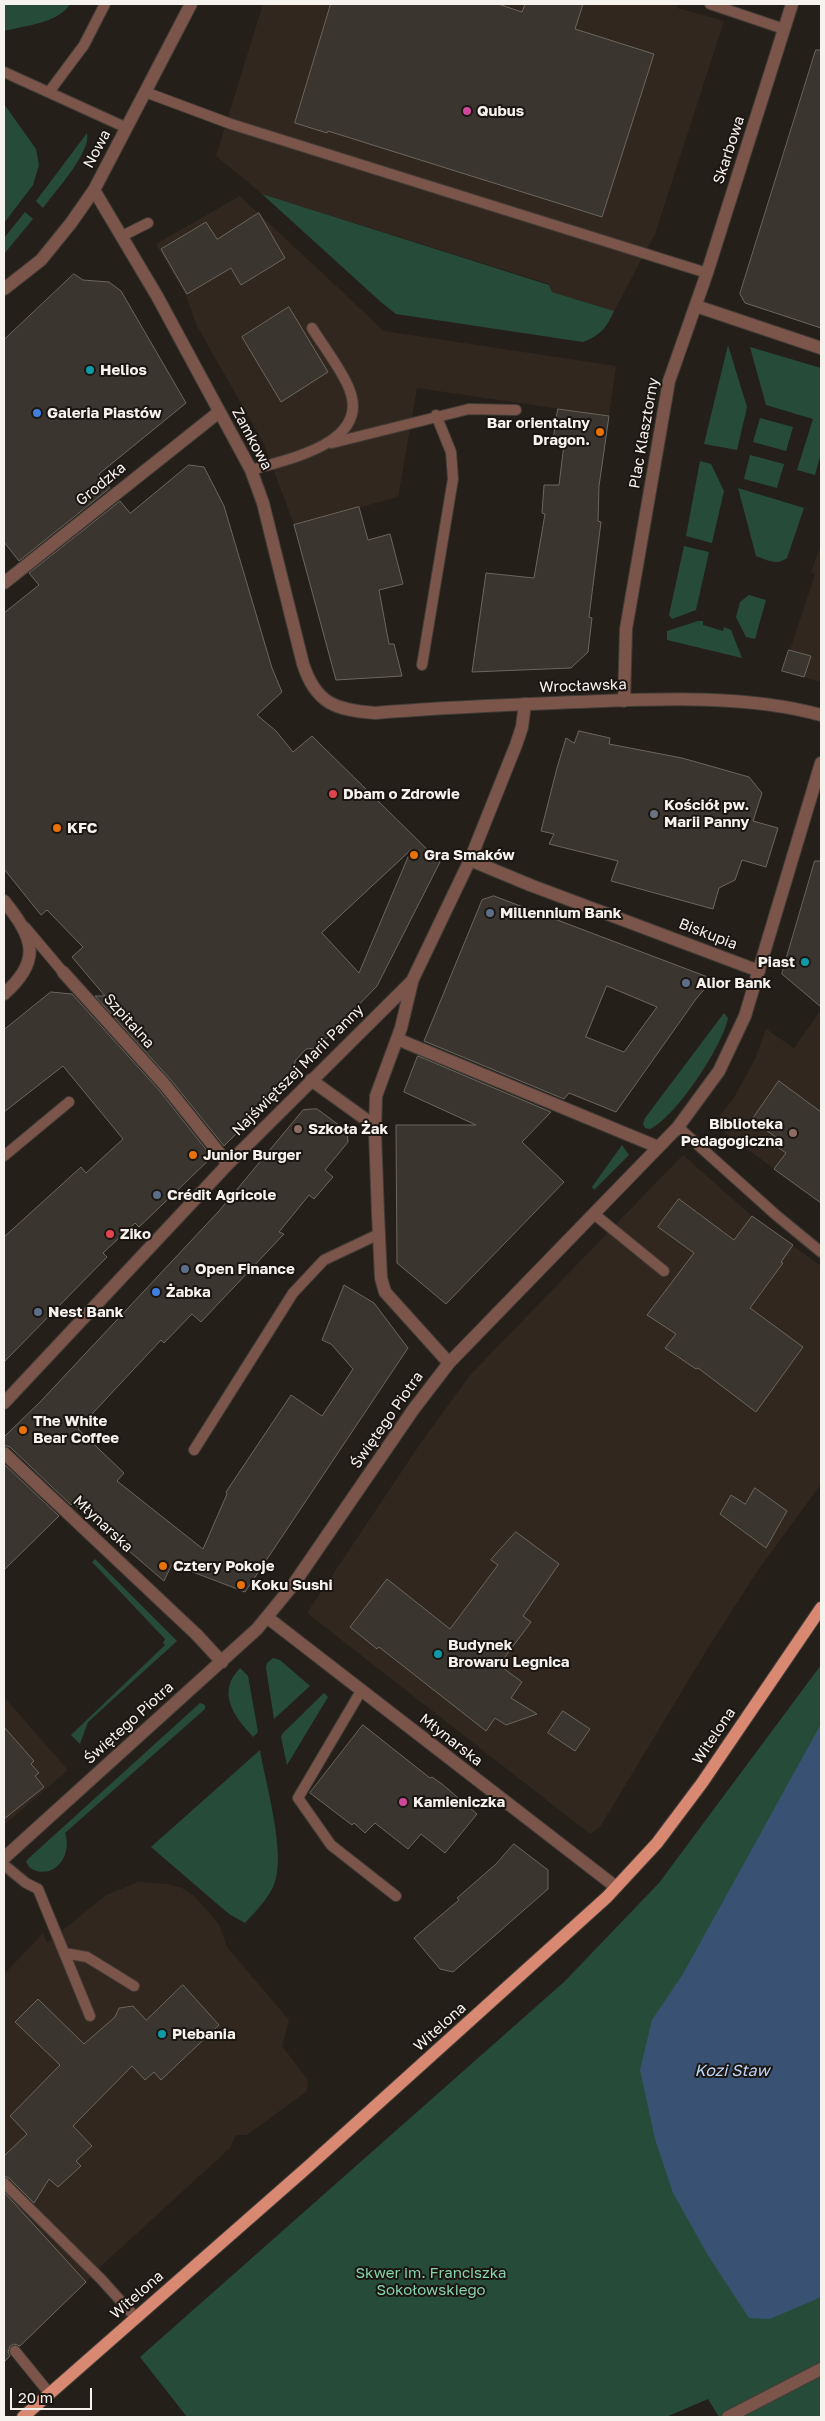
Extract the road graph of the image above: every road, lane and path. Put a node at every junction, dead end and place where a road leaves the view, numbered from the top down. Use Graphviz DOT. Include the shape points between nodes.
graph roads {
  1 [pos="105,4"];
  2 [pos="191,4"];
  3 [pos="710,4"];
  4 [pos="792,4"];
  5 [pos="784,29"];
  6 [pos="4,72"];
  7 [pos="49,92"];
  8 [pos="146,92"];
  9 [pos="127,128"];
  10 [pos="94,190"];
  11 [pos="148,223"];
  12 [pos="122,236"];
  13 [pos="706,274"];
  14 [pos="4,289"];
  15 [pos="696,306"];
  16 [pos="312,328"];
  17 [pos="821,348"];
  18 [pos="516,410"];
  19 [pos="219,412"];
  20 [pos="436,415"];
  21 [pos="323,445"];
  22 [pos="251,470"];
  23 [pos="4,583"];
  24 [pos="422,665"];
  25 [pos="624,701"];
  26 [pos="525,704"];
  27 [pos="346,710"];
  28 [pos="821,715"];
  29 [pos="821,763"];
  30 [pos="470,860"];
  31 [pos="4,901"];
  32 [pos="22,923"];
  33 [pos="759,971"];
  34 [pos="63,972"];
  35 [pos="412,981"];
  36 [pos="4,994"];
  37 [pos="397,1038"];
  38 [pos="311,1080"];
  39 [pos="69,1102"];
  40 [pos="375,1126"];
  41 [pos="678,1127"];
  42 [pos="658,1147"];
  43 [pos="4,1156"];
  44 [pos="228,1164"];
  45 [pos="594,1214"];
  46 [pos="378,1234"];
  47 [pos="821,1252"];
  48 [pos="664,1271"];
  49 [pos="450,1362"];
  50 [pos="4,1403"];
  51 [pos="194,1450"];
  52 [pos="4,1453"];
  53 [pos="821,1608"];
  54 [pos="268,1618"];
  55 [pos="222,1662"];
  56 [pos="361,1691"];
  57 [pos="4,1858"];
  58 [pos="4,1865"];
  59 [pos="616,1887"];
  60 [pos="396,1896"];
  61 [pos="64,1953"];
  62 [pos="134,1986"];
  63 [pos="90,2016"];
  64 [pos="4,2183"];
  65 [pos="136,2318"];
  66 [pos="15,2351"];
  67 [pos="821,2369"];
  68 [pos="50,2394"];
  69 [pos="23,2417"];
  70 [pos="728,2417"];
  1 -- 7 [label="lane" via="84,45"];
  2 -- 8 [label="street, Nowa"];
  3 -- 5 [label="lane"];
  4 -- 5 [label="street, Skarbowa"];
  5 -- 13 [label="street, Skarbowa"];
  6 -- 7 [label="lane"];
  7 -- 9 [label="lane"];
  8 -- 9 [label="street, Nowa"];
  8 -- 13 [label="lane" via="232,124"];
  9 -- 10 [label="street, Nowa"];
  10 -- 12 [label="street, Zamkowa"];
  10 -- 14 [label="street, Nowa" via="41,260"];
  11 -- 12 [label="lane"];
  12 -- 19 [label="street, Zamkowa"];
  13 -- 15 [label="street, Skarbowa"];
  15 -- 17 [label="street"];
  15 -- 25 [label="street, Plac Klasztorny" via="676,356 668,390 626,629"];
  16 -- 21 [label="lane" via="349,388 353,402 350,423 344,432"];
  18 -- 20 [label="lane" via="469,408"];
  19 -- 22 [label="street, Zamkowa"];
  19 -- 23 [label="street, Grodzka"];
  20 -- 21 [label="lane"];
  20 -- 24 [label="lane" via="451,452 453,479"];
  21 -- 22 [label="lane"];
  22 -- 27 [label="street, Zamkowa" via="263,504 307,677 321,697"];
  25 -- 26 [label="street, Wrocławska"];
  25 -- 28 [label="street, Wrocławska" via="780,704"];
  26 -- 27 [label="street, Wrocławska" via="386,713"];
  26 -- 30 [label="street, Najświętszej Marii Panny" via="522,727"];
  29 -- 33 [label="street"];
  30 -- 33 [label="street, Biskupia"];
  30 -- 35 [label="street, Najświętszej Marii Panny"];
  31 -- 32 [label="street, Szpitalna"];
  32 -- 34 [label="lane, Szpitalna"];
  32 -- 36 [label="street" via="28,938 28,960 18,981"];
  33 -- 41 [label="street, Świętego Piotra" via="745,1016 719,1071"];
  34 -- 44 [label="street, Szpitalna" via="165,1085"];
  35 -- 37 [label="street"];
  35 -- 38 [label="street, Najświętszej Marii Panny"];
  37 -- 40 [label="street" via="377,1091"];
  37 -- 42 [label="street"];
  38 -- 40 [label="street"];
  38 -- 44 [label="street, Najświętszej Marii Panny"];
  39 -- 43 [label="lane"];
  40 -- 46 [label="street"];
  41 -- 42 [label="street, Świętego Piotra"];
  41 -- 47 [label="lane"];
  42 -- 45 [label="street, Świętego Piotra"];
  44 -- 50 [label="street, Najświętszej Marii Panny"];
  45 -- 48 [label="lane"];
  45 -- 49 [label="street, Świętego Piotra"];
  46 -- 49 [label="street" via="385,1292"];
  46 -- 51 [label="lane" via="324,1260 292,1293"];
  49 -- 54 [label="street, Świętego Piotra"];
  52 -- 55 [label="street, Młynarska"];
  53 -- 59 [label="main road, Witelona" via="702,1783 657,1843"];
  54 -- 55 [label="street, Świętego Piotra"];
  54 -- 56 [label="street, Młynarska"];
  55 -- 57 [label="street, Świętego Piotra"];
  56 -- 59 [label="street, Młynarska"];
  56 -- 60 [label="lane" via="298,1798 331,1845"];
  58 -- 61 [label="lane" via="38,1889"];
  59 -- 65 [label="main road, Witelona" via="529,1969"];
  61 -- 62 [label="lane" via="87,1957"];
  61 -- 63 [label="lane"];
  64 -- 65 [label="lane"];
  65 -- 68 [label="main road, Witelona"];
  66 -- 68 [label="lane"];
  67 -- 70 [label="street"];
  68 -- 69 [label="main road, Witelona"];
}
